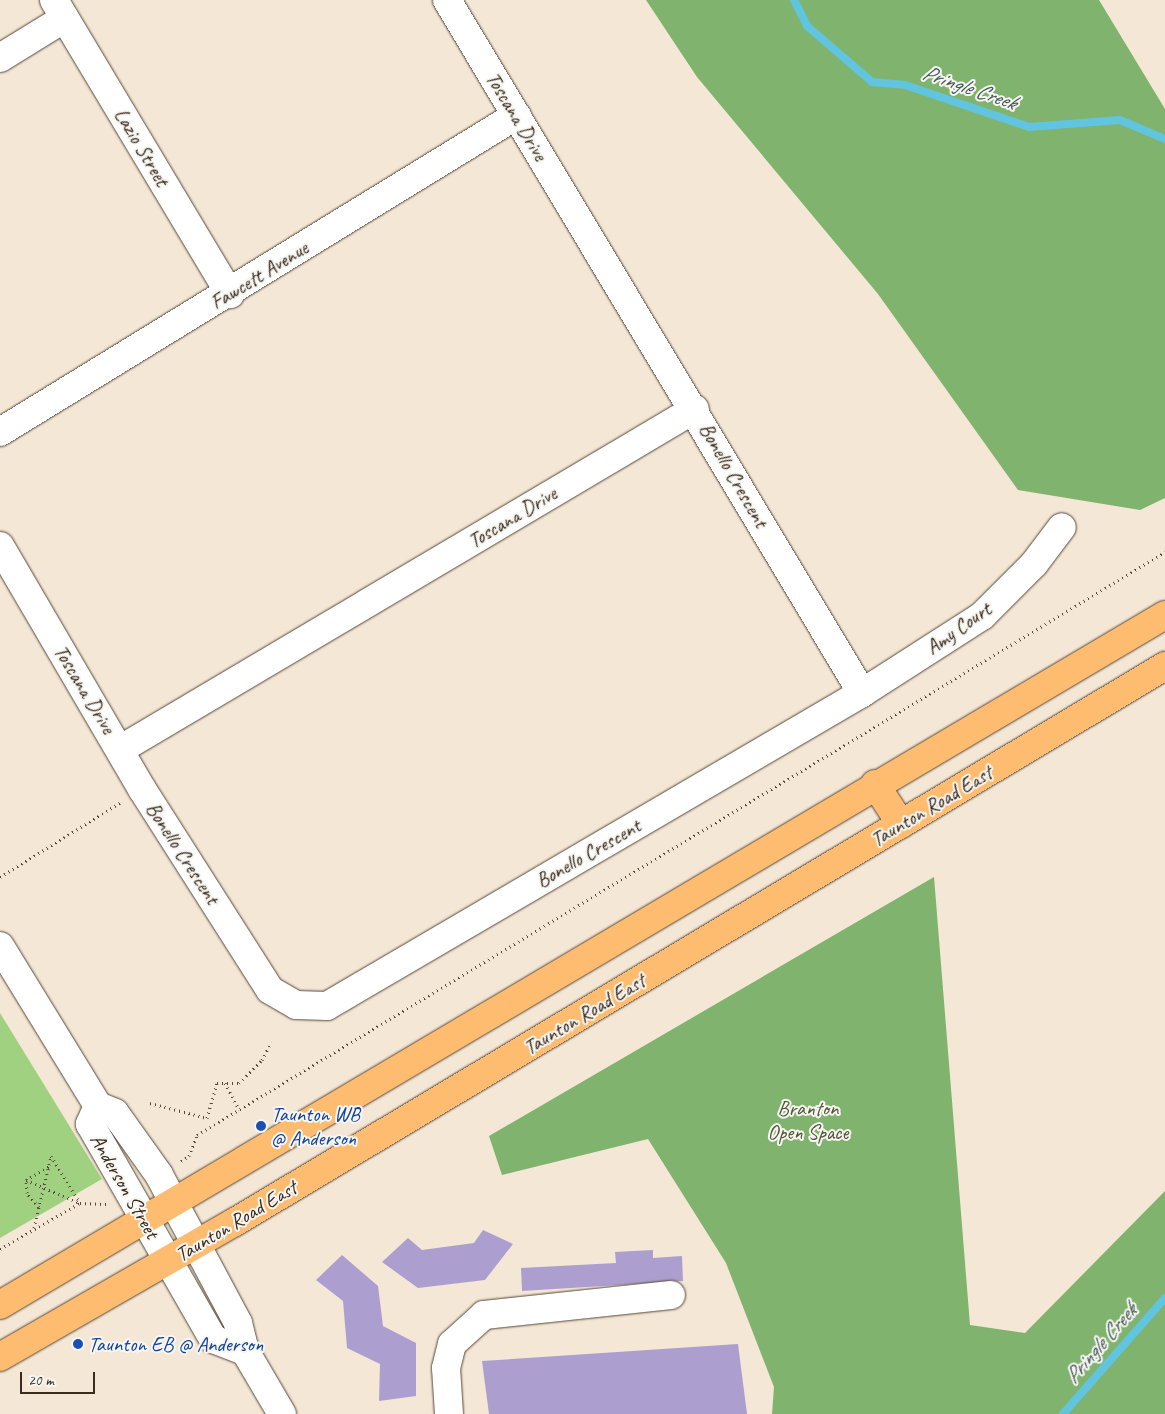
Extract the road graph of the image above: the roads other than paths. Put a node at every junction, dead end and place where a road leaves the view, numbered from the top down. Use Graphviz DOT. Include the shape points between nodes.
graph roads {
  1 [pos="447,0"];
  2 [pos="59,9"];
  3 [pos="0,58"];
  4 [pos="516,115"];
  5 [pos="230,294"];
  6 [pos="695,409"];
  7 [pos="0,432"];
  8 [pos="1062,527"];
  9 [pos="0,546"];
  10 [pos="1165,615"];
  11 [pos="1165,666"];
  12 [pos="1059,678"];
  13 [pos="862,693"];
  14 [pos="1084,714"];
  15 [pos="121,749"];
  16 [pos="875,784"];
  17 [pos="901,824"];
  18 [pos="0,946"];
  19 [pos="98,1106"];
  20 [pos="176,1204"];
  21 [pos="146,1222"];
  22 [pos="197,1243"];
  23 [pos="169,1261"];
  24 [pos="671,1295"];
  25 [pos="0,1305"];
  26 [pos="245,1351"];
  27 [pos="0,1357"];
  28 [pos="282,1414"];
  29 [pos="449,1414"];
  1 -- 4 [label="street, Toscana Drive"];
  2 -- 3 [label="street"];
  2 -- 5 [label="street, Lazio Street"];
  4 -- 5 [label="street, Fawcett Avenue"];
  4 -- 6 [label="street, Toscana Drive"];
  5 -- 7 [label="street, Fawcett Avenue"];
  6 -- 13 [label="street, Bonello Crescent"];
  6 -- 15 [label="street, Toscana Drive"];
  8 -- 13 [label="street, Amy Court" via="1034,564 982,616"];
  9 -- 15 [label="street, Toscana Drive"];
  10 -- 12 [label="main road"];
  11 -- 14 [label="main road, Taunton Road East"];
  12 -- 14 [label="main road"];
  12 -- 16 [label="main road"];
  13 -- 15 [label="street, Bonello Crescent" via="327,1006 296,1005 270,990 142,789"];
  14 -- 17 [label="main road, Taunton Road East"];
  16 -- 17 [label="main road"];
  16 -- 20 [label="main road"];
  17 -- 22 [label="main road, Taunton Road East"];
  18 -- 19 [label="street, Anderson Street"];
  19 -- 20 [label="street, Anderson Street" via="115,1113"];
  19 -- 21 [label="street, Anderson Street" via="90,1124"];
  20 -- 21 [label="main road"];
  20 -- 22 [label="street, Anderson Street"];
  21 -- 23 [label="street, Anderson Street"];
  21 -- 25 [label="main road"];
  22 -- 23 [label="main road, Taunton Road East"];
  22 -- 26 [label="street, Anderson Street" via="238,1323"];
  23 -- 26 [label="street, Anderson Street" via="213,1339"];
  23 -- 27 [label="main road, Taunton Road East"];
  24 -- 29 [label="street" via="484,1315 452,1344 446,1368"];
  26 -- 28 [label="street, Anderson Street"];
}
